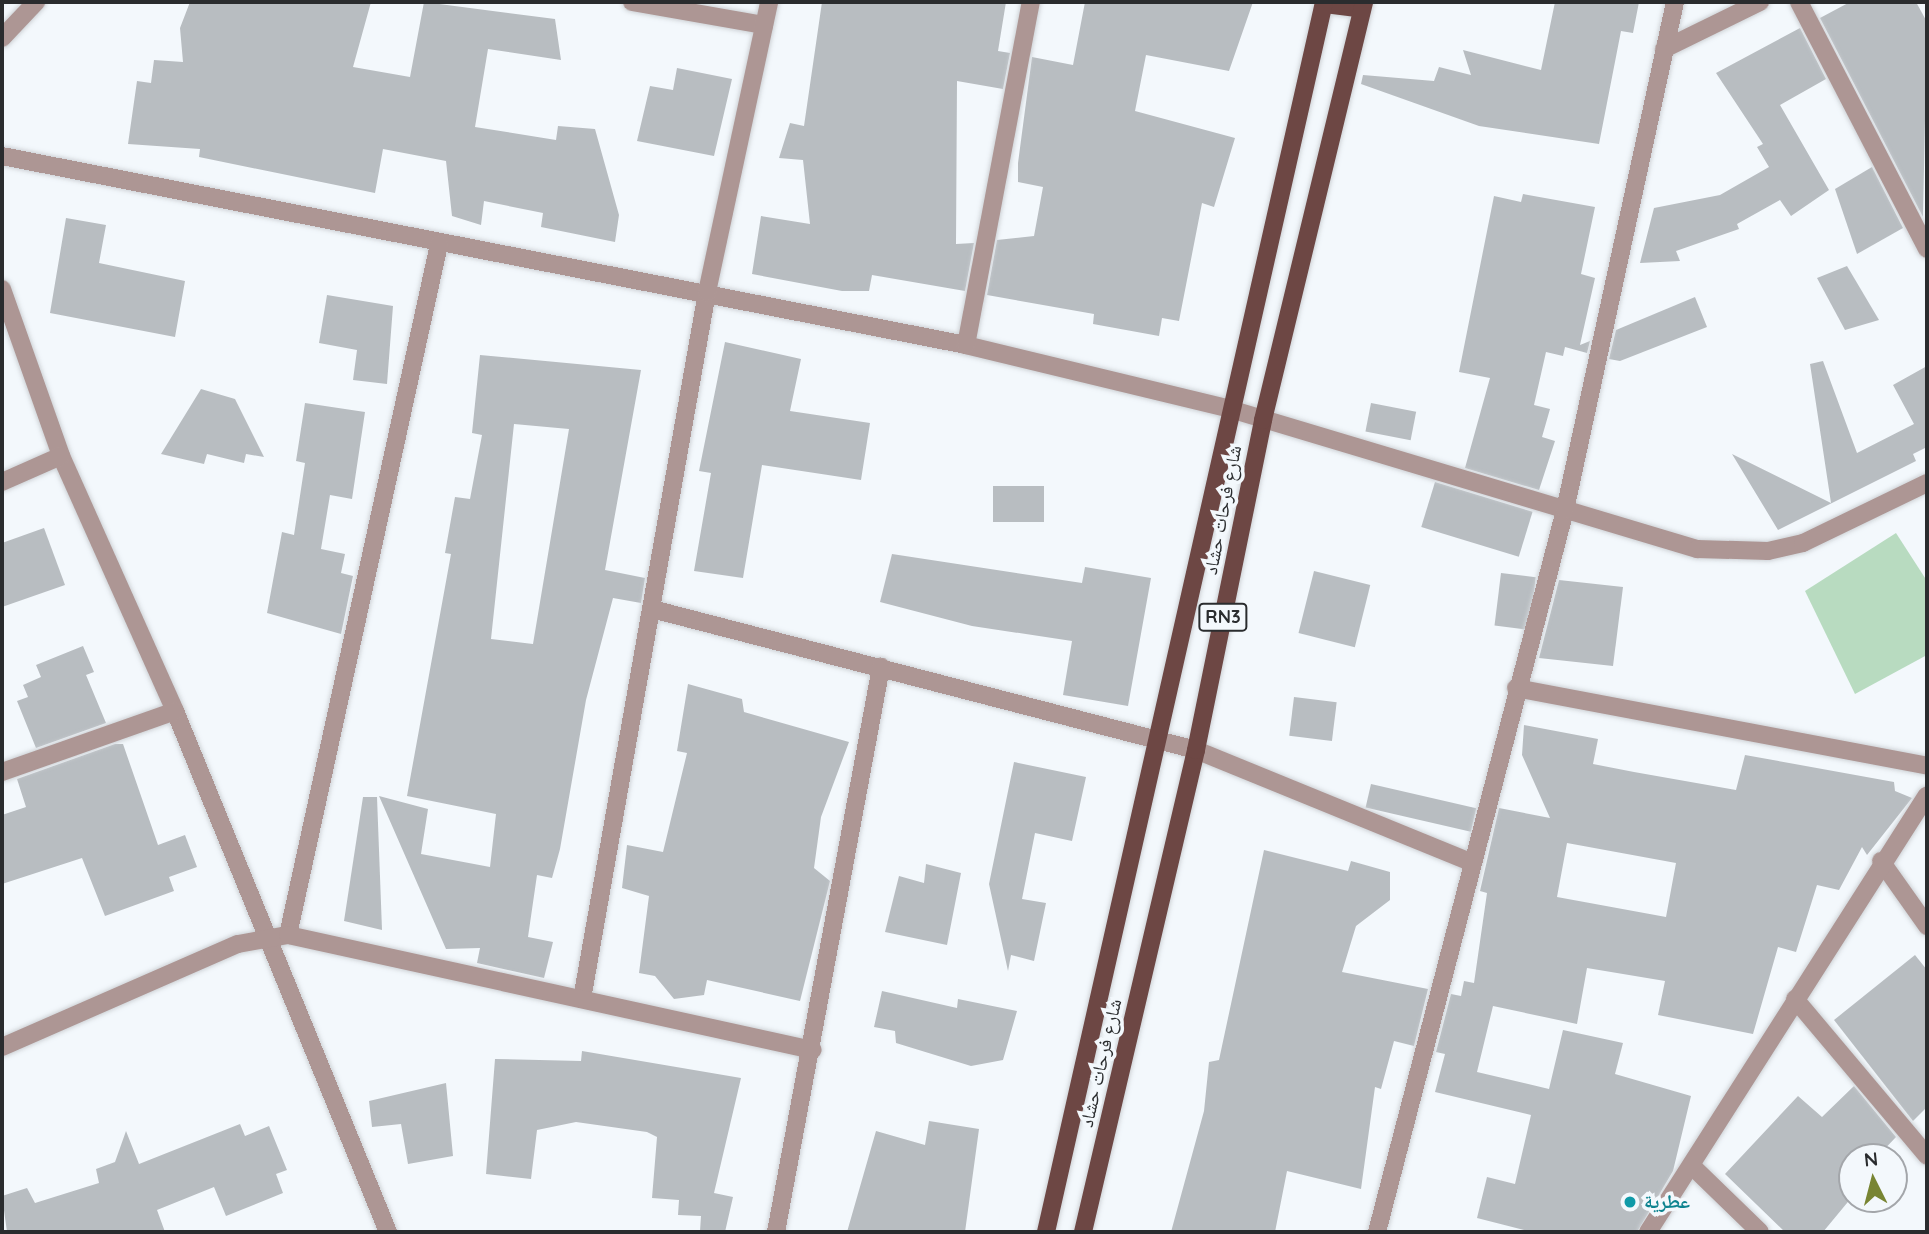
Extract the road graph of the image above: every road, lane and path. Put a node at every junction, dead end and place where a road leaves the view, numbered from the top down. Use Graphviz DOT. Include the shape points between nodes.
graph roads {
  1 [pos="36,2"];
  2 [pos="632,2"];
  3 [pos="769,2"];
  4 [pos="1031,2"];
  5 [pos="1675,2"];
  6 [pos="1760,2"];
  7 [pos="1799,2"];
  8 [pos="1324,3"];
  9 [pos="1363,6"];
  10 [pos="764,25"];
  11 [pos="2,38"];
  12 [pos="1664,49"];
  13 [pos="2,156"];
  14 [pos="439,244"];
  15 [pos="1927,249"];
  16 [pos="2,289"];
  17 [pos="707,292"];
  18 [pos="966,345"];
  19 [pos="1230,409"];
  20 [pos="1263,420"];
  21 [pos="61,456"];
  22 [pos="2,482"];
  23 [pos="1927,482"];
  24 [pos="1564,510"];
  25 [pos="652,608"];
  26 [pos="881,667"];
  27 [pos="1516,688"];
  28 [pos="175,711"];
  29 [pos="1161,740"];
  30 [pos="1196,750"];
  31 [pos="1927,766"];
  32 [pos="2,772"];
  33 [pos="1927,794"];
  34 [pos="1881,861"];
  35 [pos="1470,863"];
  36 [pos="1927,926"];
  37 [pos="288,935"];
  38 [pos="264,937"];
  39 [pos="582,999"];
  40 [pos="1795,999"];
  41 [pos="2,1047"];
  42 [pos="813,1050"];
  43 [pos="1927,1157"];
  44 [pos="1693,1167"];
  45 [pos="388,1232"];
  46 [pos="776,1232"];
  47 [pos="1046,1232"];
  48 [pos="1083,1232"];
  49 [pos="1377,1232"];
  50 [pos="1648,1232"];
  51 [pos="1760,1232"];
  1 -- 11 [label="street"];
  2 -- 10 [label="street"];
  3 -- 10 [label="street"];
  4 -- 18 [label="street"];
  5 -- 12 [label="street"];
  6 -- 12 [label="street"];
  7 -- 15 [label="street"];
  8 -- 9 [label="main road"];
  8 -- 19 [label="main road, شارع فرحات حشاد / RN3"];
  9 -- 20 [label="main road, شارع فرحات حشاد / RN3"];
  10 -- 17 [label="street"];
  12 -- 24 [label="street"];
  13 -- 14 [label="street"];
  14 -- 17 [label="street"];
  14 -- 37 [label="street"];
  16 -- 21 [label="street"];
  17 -- 18 [label="street"];
  17 -- 25 [label="street"];
  18 -- 19 [label="street"];
  19 -- 20 [label="street"];
  19 -- 29 [label="main road, شارع فرحات حشاد / RN3"];
  20 -- 24 [label="street"];
  20 -- 30 [label="main road, شارع فرحات حشاد / RN3"];
  21 -- 22 [label="street"];
  21 -- 28 [label="street"];
  23 -- 24 [label="street" via="1826,534 1768,551 1697,549"];
  24 -- 27 [label="street"];
  25 -- 26 [label="street"];
  25 -- 39 [label="street"];
  26 -- 29 [label="street"];
  26 -- 42 [label="street"];
  27 -- 31 [label="street"];
  27 -- 35 [label="street"];
  28 -- 32 [label="street"];
  28 -- 38 [label="street"];
  29 -- 30 [label="street"];
  29 -- 47 [label="main road, شارع فرحات حشاد / RN3"];
  30 -- 35 [label="street"];
  30 -- 48 [label="main road, شارع فرحات حشاد / RN3"];
  33 -- 34 [label="street"];
  34 -- 36 [label="street"];
  34 -- 40 [label="street"];
  35 -- 49 [label="street"];
  37 -- 38 [label="street"];
  37 -- 39 [label="street"];
  38 -- 41 [label="street"];
  38 -- 45 [label="street"];
  39 -- 42 [label="street"];
  40 -- 43 [label="street"];
  40 -- 44 [label="street"];
  42 -- 46 [label="street"];
  44 -- 50 [label="street"];
  44 -- 51 [label="street"];
}
